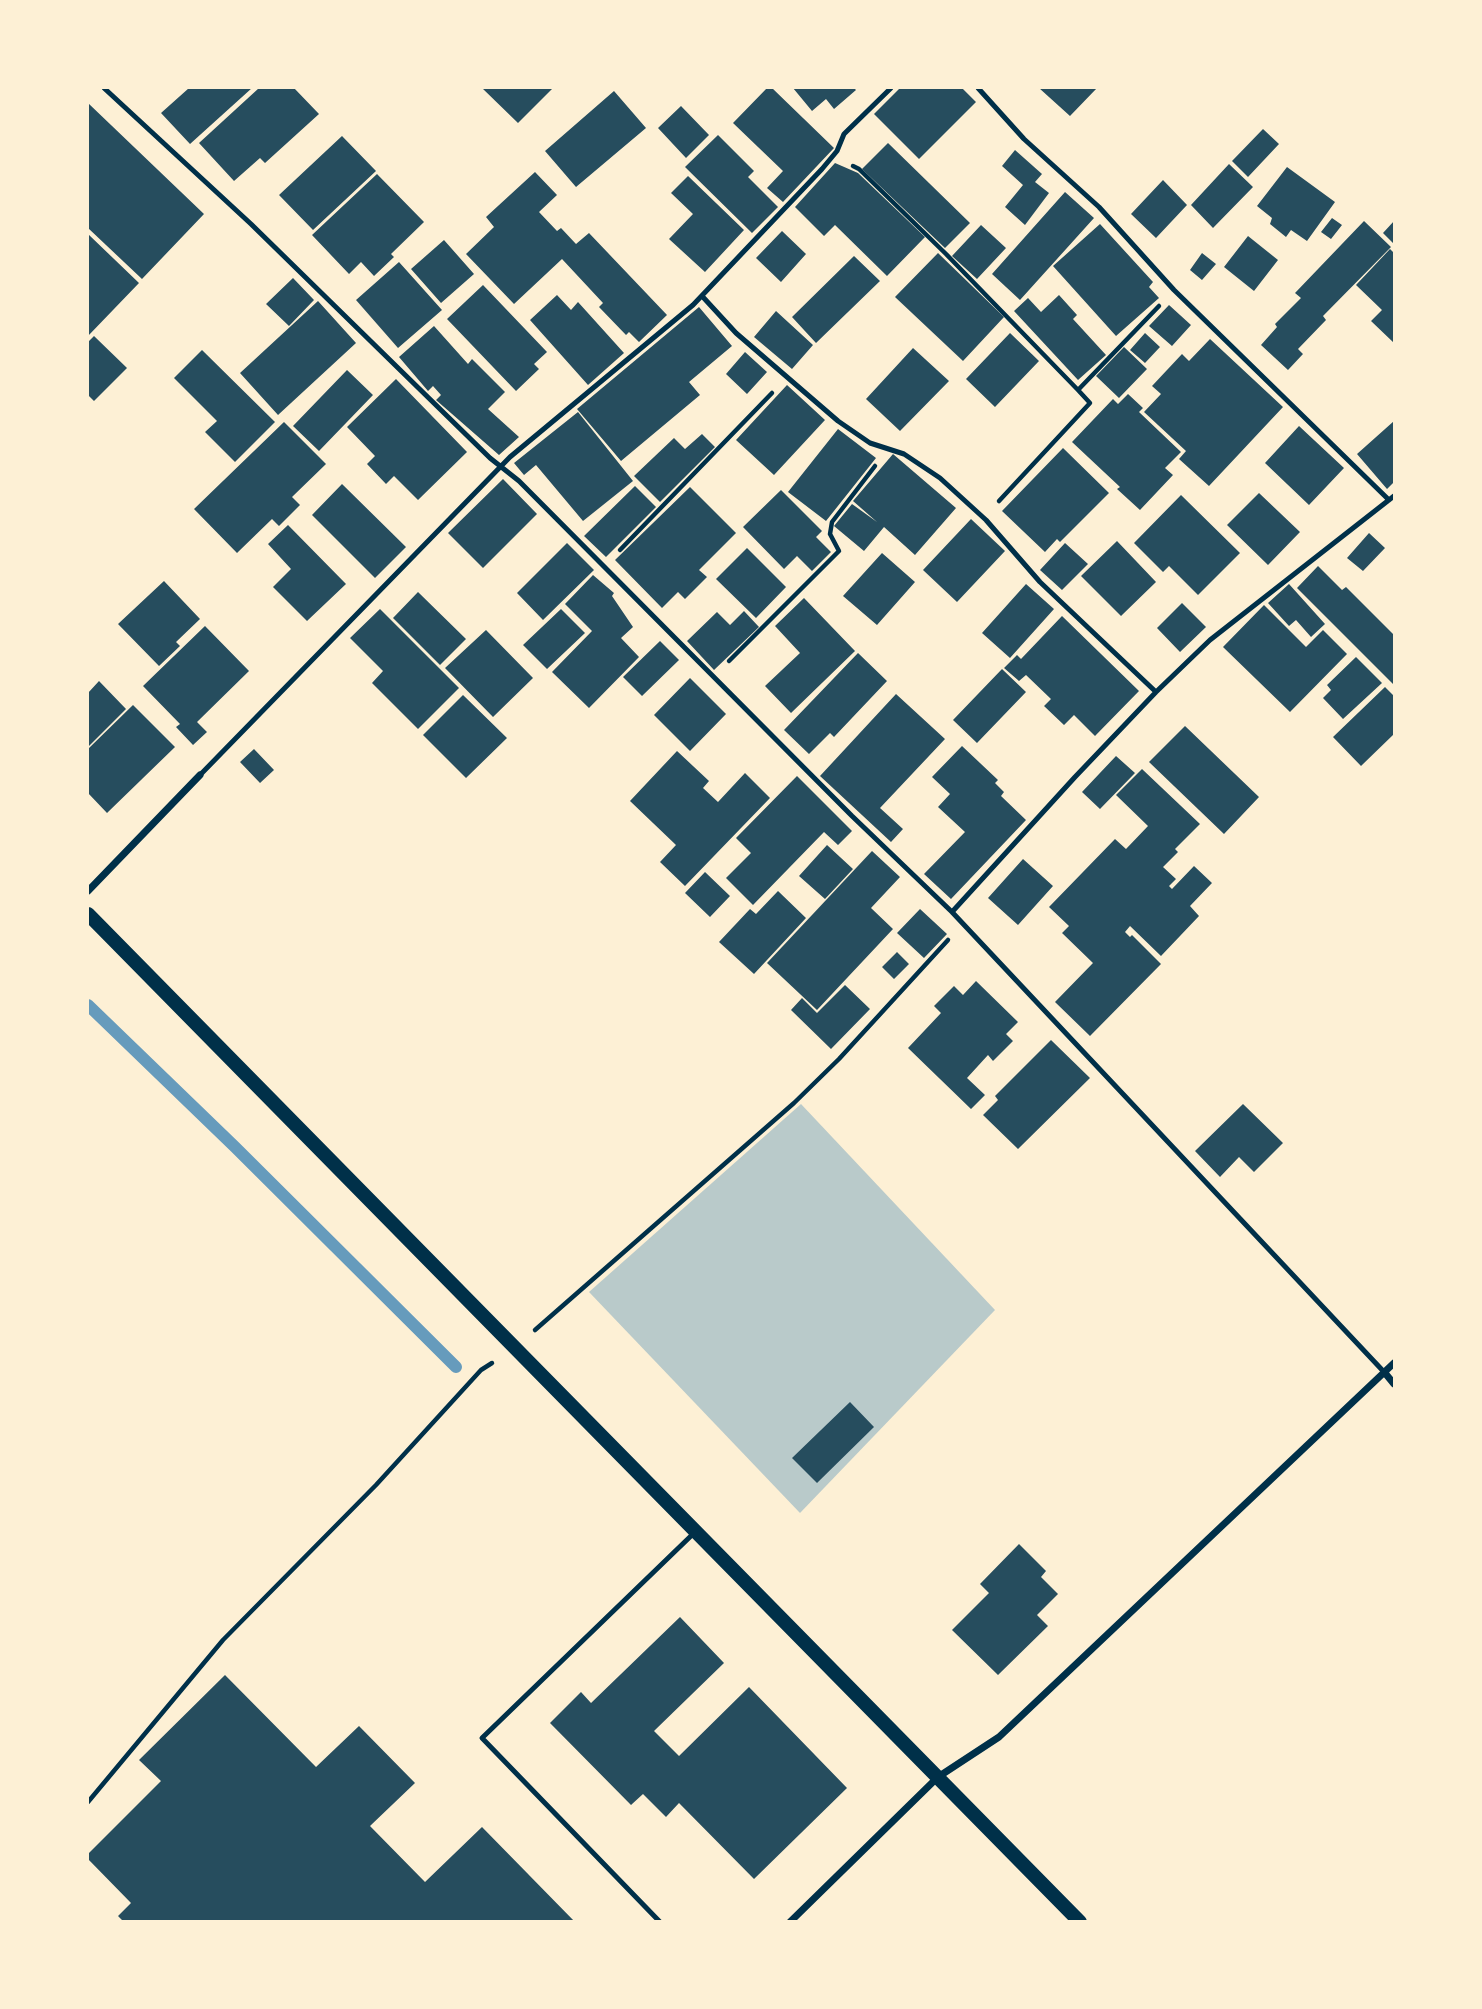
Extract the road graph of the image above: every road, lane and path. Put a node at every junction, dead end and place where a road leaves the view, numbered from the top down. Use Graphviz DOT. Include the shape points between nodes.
graph roads {
  1 [pos="104,88"];
  2 [pos="891,88"];
  3 [pos="978,88"];
  4 [pos="833,156"];
  5 [pos="1174,290"];
  6 [pos="702,296"];
  7 [pos="787,377"];
  8 [pos="1078,390"];
  9 [pos="888,449"];
  10 [pos="500,467"];
  11 [pos="1392,498"];
  12 [pos="984,517"];
  13 [pos="604,566"];
  14 [pos="714,676"];
  15 [pos="1156,692"];
  16 [pos="200,775"];
  17 [pos="88,891"];
  18 [pos="952,912"];
  19 [pos="88,914"];
  20 [pos="964,924"];
  21 [pos="514,1348"];
  22 [pos="1395,1363"];
  23 [pos="1385,1373"];
  24 [pos="1395,1384"];
  25 [pos="696,1531"];
  26 [pos="939,1777"];
  27 [pos="88,1802"];
  28 [pos="660,1922"];
  29 [pos="790,1922"];
  30 [pos="1080,1922"];
  1 -- 10 [label="lane"];
  2 -- 4 [label="lane" via="844,134"];
  3 -- 5 [label="lane" via="1024,139 1099,206"];
  4 -- 6 [label="lane"];
  4 -- 8 [label="path" via="859,169"];
  5 -- 8 [label="path"];
  5 -- 11 [label="lane"];
  6 -- 7 [label="lane"];
  6 -- 10 [label="lane"];
  7 -- 9 [label="lane" via="838,421 870,443"];
  7 -- 13 [label="path"];
  8 -- 12 [label="path" via="1090,403"];
  9 -- 12 [label="lane" via="940,478"];
  9 -- 14 [label="path" via="832,522 830,534 839,551"];
  10 -- 13 [label="lane"];
  10 -- 16 [label="lane"];
  11 -- 15 [label="lane" via="1210,640"];
  12 -- 15 [label="lane" via="1040,582"];
  13 -- 14 [label="lane"];
  14 -- 18 [label="lane"];
  15 -- 18 [label="lane"];
  16 -- 17 [label="street"];
  18 -- 20 [label="lane"];
  19 -- 21 [label="main road"];
  20 -- 21 [label="path" via="794,1103"];
  20 -- 23 [label="lane"];
  21 -- 25 [label="main road"];
  21 -- 27 [label="path" via="481,1370 376,1485 223,1640"];
  22 -- 23 [label="street"];
  23 -- 24 [label="street"];
  23 -- 26 [label="street" via="999,1737"];
  25 -- 26 [label="main road"];
  25 -- 28 [label="lane" via="482,1738"];
  26 -- 29 [label="street"];
  26 -- 30 [label="main road"];
}
